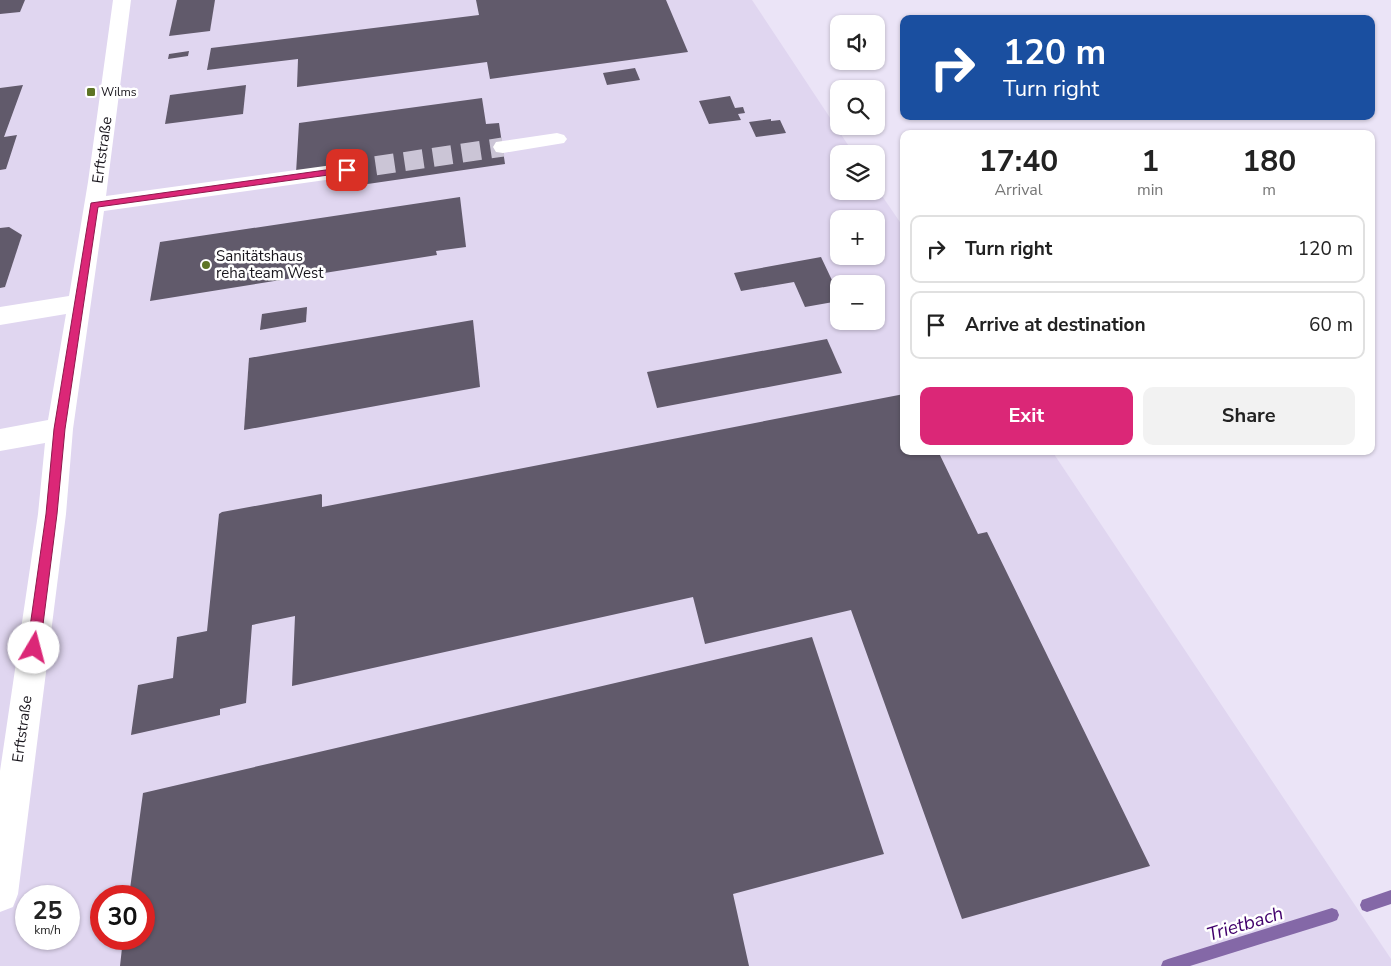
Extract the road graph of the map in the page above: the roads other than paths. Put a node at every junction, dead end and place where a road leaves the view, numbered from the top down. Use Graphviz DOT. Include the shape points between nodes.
graph roads {
  1 [pos="122,0"];
  2 [pos="557,139"];
  3 [pos="502,147"];
  4 [pos="347,170"];
  5 [pos="94,205"];
  6 [pos="79,302"];
  7 [pos="0,316"];
  8 [pos="60,429"];
  9 [pos="0,440"];
  10 [pos="0,894"];
  1 -- 5 [label="street, Erftstraße"];
  2 -- 3 [label="street"];
  4 -- 5 [label="street"];
  5 -- 6 [label="street, Erftstraße"];
  6 -- 7 [label="street"];
  6 -- 8 [label="street, Erftstraße"];
  8 -- 9 [label="street"];
  8 -- 10 [label="street, Erftstraße"];
}
